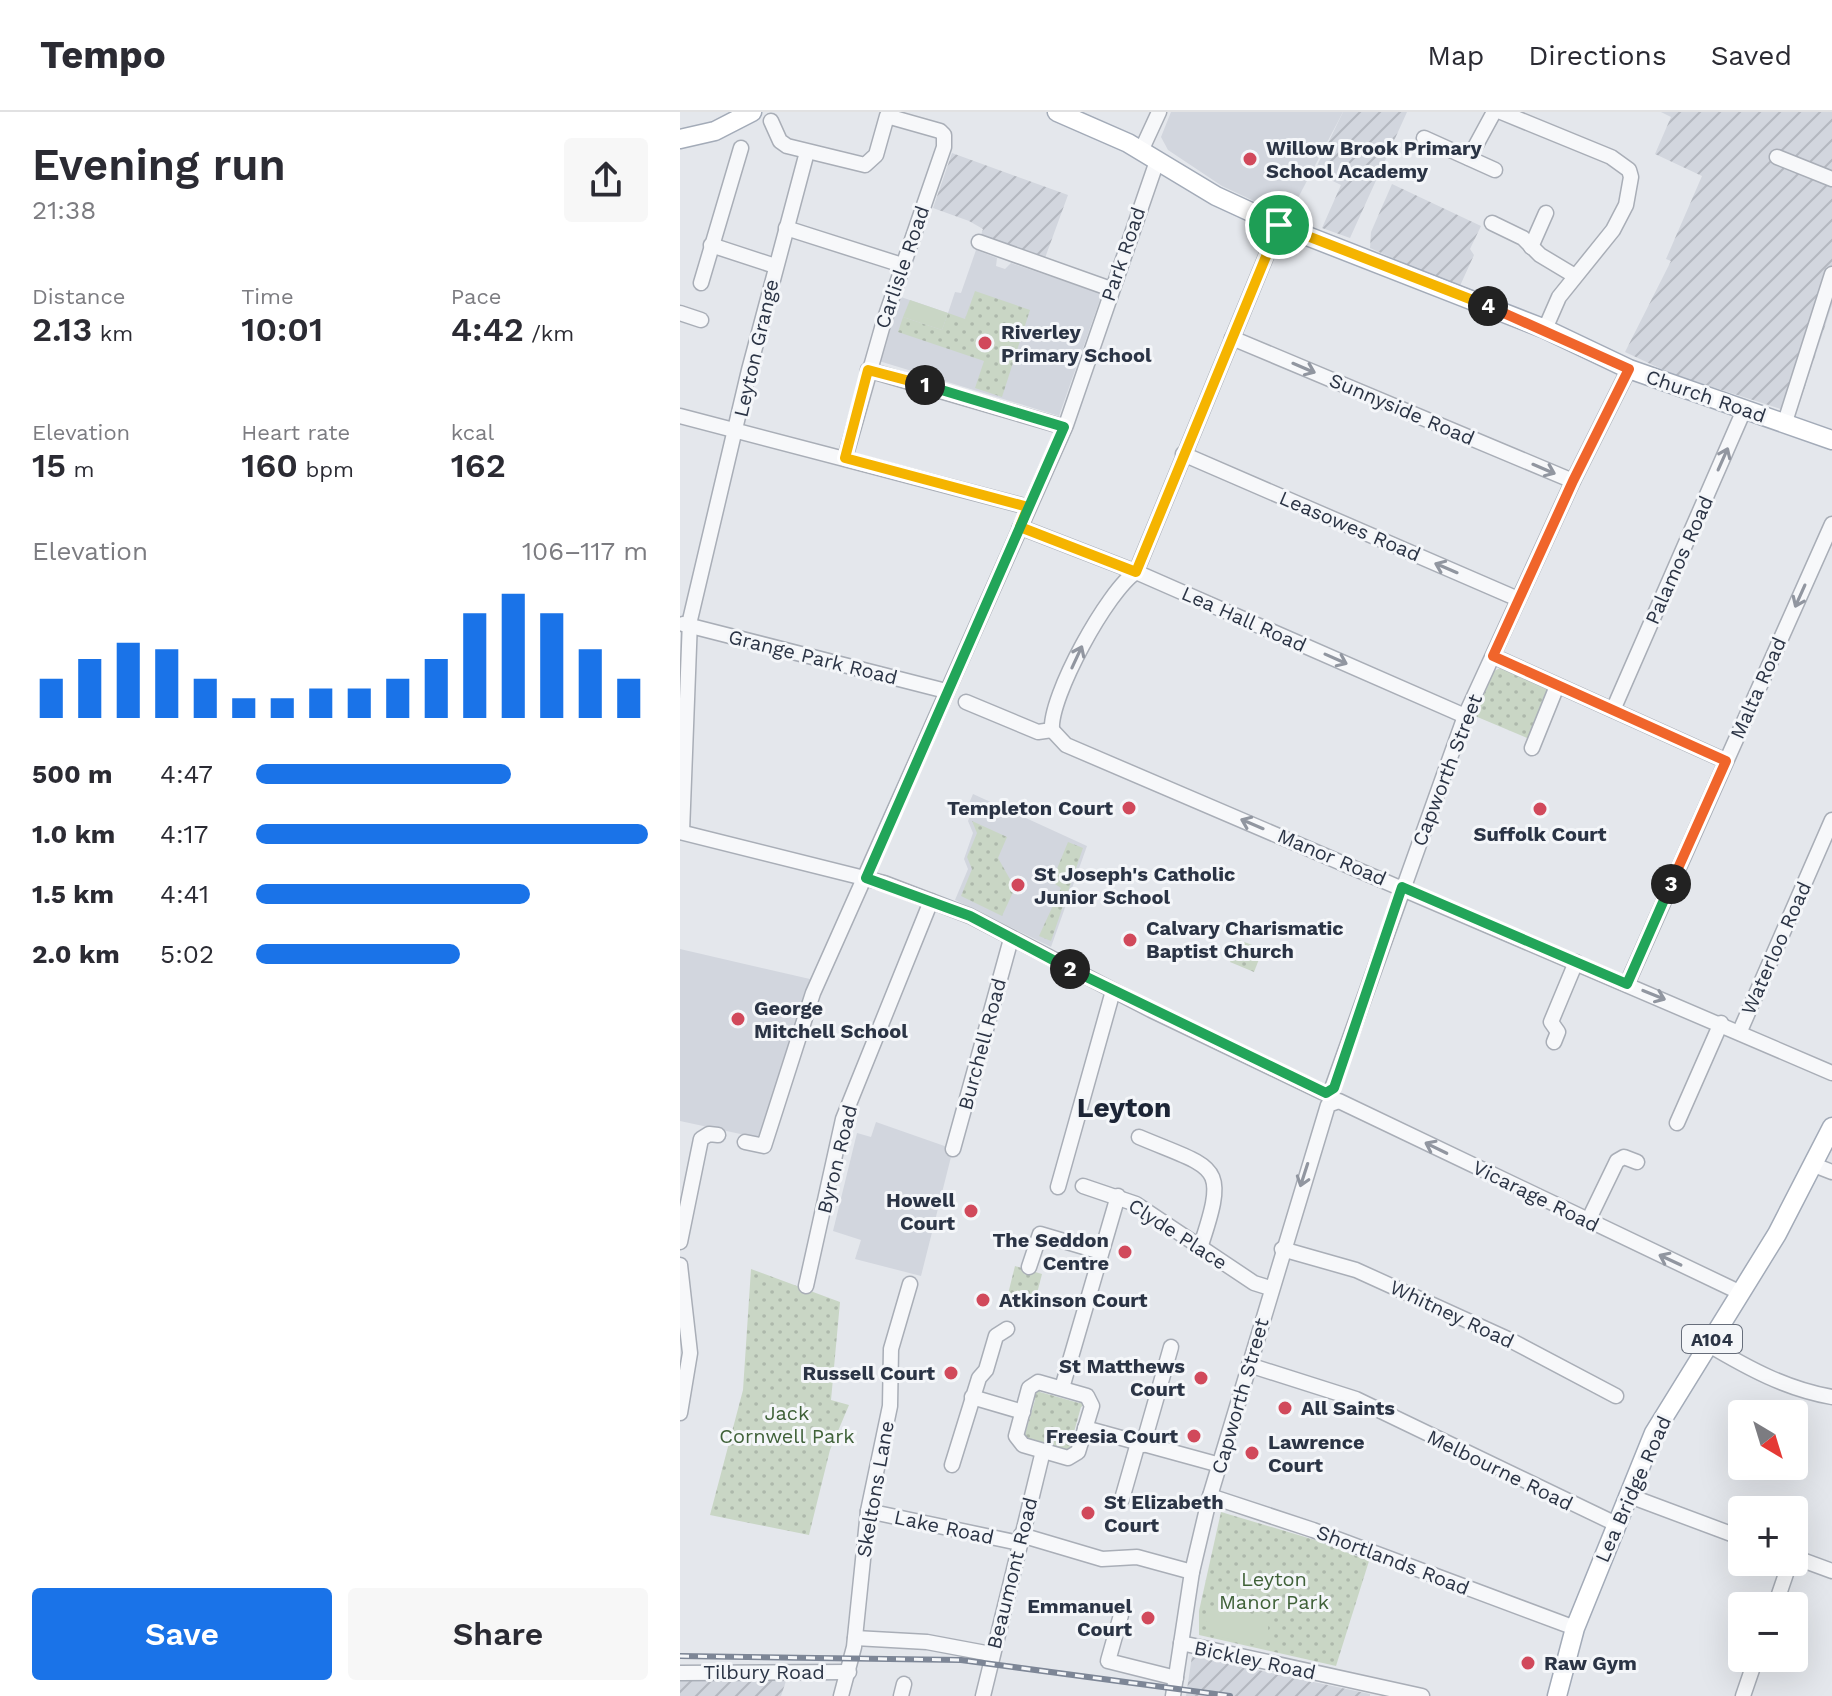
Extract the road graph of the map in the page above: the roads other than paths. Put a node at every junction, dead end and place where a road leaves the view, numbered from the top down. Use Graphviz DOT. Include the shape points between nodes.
graph roads {
  1 [pos="752,112"];
  2 [pos="1057,112"];
  3 [pos="1159,112"];
  4 [pos="1494,112"];
  5 [pos="1501,112"];
  6 [pos="771,121"];
  7 [pos="1424,138"];
  8 [pos="680,139"];
  9 [pos="741,148"];
  10 [pos="807,152"];
  11 [pos="1149,156"];
  12 [pos="1777,157"];
  13 [pos="1469,158"];
  14 [pos="1495,170"];
  15 [pos="1832,179"];
  16 [pos="1546,213"];
  17 [pos="1492,223"];
  18 [pos="1279,225"];
  19 [pos="786,228"];
  20 [pos="979,242"];
  21 [pos="711,245"];
  22 [pos="1531,247"];
  23 [pos="902,265"];
  24 [pos="775,266"];
  25 [pos="1832,274"];
  26 [pos="1575,276"];
  27 [pos="701,283"];
  28 [pos="1111,289"];
  29 [pos="680,313"];
  30 [pos="701,320"];
  31 [pos="1545,329"];
  32 [pos="1232,338"];
  33 [pos="1629,369"];
  34 [pos="868,370"];
  35 [pos="1744,410"];
  36 [pos="680,416"];
  37 [pos="1785,422"];
  38 [pos="1064,427"];
  39 [pos="737,431"];
  40 [pos="1832,440"];
  41 [pos="1183,454"];
  42 [pos="845,458"];
  43 [pos="1573,481"];
  44 [pos="1028,507"];
  45 [pos="1832,524"];
  46 [pos="1020,527"];
  47 [pos="1136,572"];
  48 [pos="1518,599"];
  49 [pos="684,624"];
  50 [pos="1493,656"];
  51 [pos="1557,686"];
  52 [pos="946,691"];
  53 [pos="966,702"];
  54 [pos="1613,710"];
  55 [pos="1465,716"];
  56 [pos="1052,730"];
  57 [pos="1532,748"];
  58 [pos="1726,761"];
  59 [pos="1832,820"];
  60 [pos="681,832"];
  61 [pos="866,878"];
  62 [pos="1402,887"];
  63 [pos="931,901"];
  64 [pos="1011,939"];
  65 [pos="1576,962"];
  66 [pos="1627,984"];
  67 [pos="1113,991"];
  68 [pos="1721,1023"];
  69 [pos="1740,1031"];
  70 [pos="1554,1042"];
  71 [pos="1832,1073"];
  72 [pos="1330,1097"];
  73 [pos="1677,1123"];
  74 [pos="1832,1127"];
  75 [pos="718,1135"];
  76 [pos="1139,1137"];
  77 [pos="745,1142"];
  78 [pos="953,1149"];
  79 [pos="1637,1162"];
  80 [pos="1814,1165"];
  81 [pos="1832,1172"];
  82 [pos="1118,1196"];
  83 [pos="1588,1221"];
  84 [pos="680,1242"];
  85 [pos="1200,1248"];
  86 [pos="1282,1249"];
  87 [pos="1101,1252"];
  88 [pos="680,1265"];
  89 [pos="1029,1267"];
  90 [pos="910,1284"];
  91 [pos="806,1286"];
  92 [pos="682,1287"];
  93 [pos="1270,1288"];
  94 [pos="1741,1293"];
  95 [pos="1007,1329"];
  96 [pos="1709,1345"];
  97 [pos="1171,1347"];
  98 [pos="1249,1365"];
  99 [pos="1062,1388"];
  100 [pos="1616,1396"];
  101 [pos="972,1397"];
  102 [pos="1832,1397"];
  103 [pos="1023,1412"];
  104 [pos="680,1413"];
  105 [pos="1085,1428"];
  106 [pos="1140,1444"];
  107 [pos="1043,1451"];
  108 [pos="952,1465"];
  109 [pos="1220,1465"];
  110 [pos="1627,1495"];
  111 [pos="1210,1496"];
  112 [pos="1122,1499"];
  113 [pos="868,1511"];
  114 [pos="1616,1524"];
  115 [pos="1728,1533"];
  116 [pos="1020,1539"];
  117 [pos="1808,1562"];
  118 [pos="1832,1571"];
  119 [pos="1192,1572"];
  120 [pos="1121,1615"];
  121 [pos="1575,1628"];
  122 [pos="855,1638"];
  123 [pos="1181,1643"];
  124 [pos="991,1654"];
  125 [pos="849,1672"];
  126 [pos="1751,1672"];
  127 [pos="680,1673"];
  128 [pos="1176,1678"];
  129 [pos="841,1696"];
  130 [pos="983,1696"];
  131 [pos="1173,1696"];
  132 [pos="1422,1696"];
  133 [pos="1557,1696"];
  134 [pos="1743,1696"];
  1 -- 8 [label="main road" via="720,129"];
  2 -- 11 [label="main road, Church Road"];
  3 -- 11 [label="street, Park Road"];
  4 -- 13 [label="street"];
  5 -- 26 [label="street" via="1611,157 1629,170 1632,184 1626,205 1600,249"];
  6 -- 10 [label="street" via="780,141"];
  7 -- 13 [label="street"];
  9 -- 21 [label="street"];
  10 -- 19 [label="street, Leyton Grange"];
  10 -- 23 [label="street, Carlisle Road" via="871,163 887,116 944,135"];
  11 -- 18 [label="main road, Church Road"];
  11 -- 28 [label="street, Park Road"];
  12 -- 15 [label="street"];
  13 -- 14 [label="street"];
  16 -- 22 [label="street"];
  17 -- 22 [label="street"];
  18 -- 31 [label="main road, Church Road"];
  18 -- 32 [label="street"];
  19 -- 23 [label="street"];
  19 -- 24 [label="street, Leyton Grange"];
  20 -- 28 [label="street"];
  21 -- 24 [label="street, Leyton Grange"];
  21 -- 27 [label="street"];
  22 -- 26 [label="street"];
  23 -- 34 [label="street, Carlisle Road"];
  24 -- 39 [label="street, Leyton Grange"];
  25 -- 37 [label="street"];
  26 -- 31 [label="street"];
  28 -- 38 [label="street, Park Road"];
  29 -- 30 [label="street"];
  31 -- 33 [label="main road, Church Road"];
  32 -- 41 [label="street"];
  32 -- 43 [label="street, Sunnyside Road, one-way"];
  33 -- 35 [label="main road, Church Road"];
  33 -- 43 [label="street, Capworth Street"];
  34 -- 38 [label="street"];
  34 -- 42 [label="street, Carlisle Road"];
  35 -- 37 [label="main road, Church Road"];
  54 -- 35 [label="street, Palamos Road, one-way"];
  36 -- 39 [label="street"];
  37 -- 40 [label="main road, Church Road"];
  38 -- 44 [label="street, Park Road"];
  39 -- 42 [label="street"];
  39 -- 49 [label="street, Leyton Grange"];
  41 -- 47 [label="street"];
  48 -- 41 [label="street, Leasowes Road, one-way"];
  42 -- 44 [label="street"];
  43 -- 48 [label="street, Capworth Street"];
  44 -- 46 [label="street, Park Road"];
  45 -- 58 [label="street, Malta Road, one-way"];
  46 -- 47 [label="street, Lea Hall Road"];
  46 -- 52 [label="street, Park Road"];
  47 -- 55 [label="street, Lea Hall Road, one-way"];
  56 -- 47 [label="street, one-way" via="1079,652 1114,591"];
  48 -- 50 [label="street, Capworth Street"];
  49 -- 52 [label="street, Grange Park Road"];
  49 -- 60 [label="street, Leyton Grange"];
  50 -- 51 [label="street"];
  50 -- 55 [label="street, Capworth Street"];
  51 -- 54 [label="street"];
  51 -- 57 [label="street"];
  52 -- 61 [label="street, Park Road"];
  53 -- 56 [label="street, Manor Road" via="1038,732"];
  54 -- 58 [label="street"];
  55 -- 62 [label="street, Capworth Street"];
  62 -- 56 [label="street, Manor Road, one-way" via="1066,745"];
  58 -- 66 [label="street, Malta Road"];
  59 -- 69 [label="street, Waterloo Road"];
  60 -- 61 [label="street, Vicarage Road"];
  61 -- 63 [label="street, Vicarage Road"];
  61 -- 77 [label="street, Park Road" via="813,993 764,1146"];
  62 -- 65 [label="street, Manor Road"];
  62 -- 72 [label="street, Capworth Street"];
  63 -- 64 [label="street, Vicarage Road"];
  63 -- 91 [label="street, Byron Road" via="843,1119"];
  64 -- 67 [label="street, Vicarage Road"];
  64 -- 78 [label="street, Burchell Road"];
  65 -- 66 [label="street, Manor Road"];
  65 -- 70 [label="street" via="1551,1022 1558,1032"];
  66 -- 68 [label="street, Manor Road, one-way"];
  67 -- 72 [label="street, Vicarage Road"];
  67 -- 82 [label="street, Clyde Place" via="1069,1183"];
  68 -- 69 [label="street, Manor Road"];
  68 -- 73 [label="street"];
  69 -- 71 [label="street, Manor Road"];
  83 -- 72 [label="street, Vicarage Road, one-way"];
  72 -- 86 [label="street, Capworth Street, one-way"];
  74 -- 80 [label="main road, Lea Bridge Road / A104"];
  75 -- 84 [label="street" via="701,1139"];
  76 -- 85 [label="street" via="1199,1163 1214,1179 1216,1201"];
  79 -- 83 [label="street" via="1624,1157 1617,1161"];
  80 -- 81 [label="street"];
  80 -- 94 [label="main road, Lea Bridge Road / A104"];
  82 -- 85 [label="street, Clyde Place"];
  82 -- 87 [label="street"];
  94 -- 83 [label="street, Vicarage Road, one-way"];
  85 -- 93 [label="street, Clyde Place"];
  86 -- 93 [label="street, Capworth Street"];
  86 -- 100 [label="street, Whitney Road" via="1356,1270 1510,1340"];
  87 -- 89 [label="street" via="1040,1234"];
  87 -- 99 [label="street"];
  88 -- 92 [label="street"];
  90 -- 113 [label="street, Skeltons Lane" via="891,1349 890,1406"];
  92 -- 104 [label="street" via="690,1353"];
  93 -- 98 [label="street, Capworth Street"];
  94 -- 96 [label="main road, Lea Bridge Road / A104"];
  95 -- 101 [label="street" via="996,1336"];
  96 -- 102 [label="street" via="1775,1381"];
  96 -- 110 [label="main road, Lea Bridge Road / A104" via="1659,1423"];
  97 -- 106 [label="street"];
  98 -- 109 [label="street, Capworth Street"];
  98 -- 114 [label="street, Melbourne Road" via="1356,1399"];
  99 -- 103 [label="street" via="1038,1382 1029,1388"];
  99 -- 105 [label="street" via="1087,1396 1092,1406"];
  101 -- 103 [label="street"];
  101 -- 108 [label="street"];
  103 -- 107 [label="street" via="1016,1436 1023,1445"];
  105 -- 106 [label="street"];
  105 -- 107 [label="street" via="1078,1452 1068,1458"];
  106 -- 109 [label="street"];
  106 -- 112 [label="street"];
  107 -- 116 [label="street, Beaumont Road"];
  109 -- 111 [label="street, Capworth Street"];
  110 -- 114 [label="main road, Lea Bridge Road / A104"];
  110 -- 115 [label="street"];
  111 -- 119 [label="street, Capworth Street"];
  111 -- 121 [label="street, Shortlands Road"];
  113 -- 116 [label="street, Lake Road"];
  113 -- 122 [label="street, Skeltons Lane"];
  114 -- 121 [label="main road, Lea Bridge Road / A104"];
  116 -- 119 [label="street, Lake Road" via="1102,1559 1137,1557"];
  116 -- 124 [label="street, Beaumont Road"];
  117 -- 118 [label="street"];
  119 -- 123 [label="street, Capworth Street"];
  120 -- 128 [label="street" via="1108,1661"];
  121 -- 133 [label="main road, Lea Bridge Road / A104"];
  122 -- 124 [label="street" via="927,1642"];
  122 -- 125 [label="street, Skeltons Lane"];
  123 -- 128 [label="street, Capworth Street"];
  123 -- 132 [label="street, Bickley Road"];
  124 -- 130 [label="street, Beaumont Road"];
  125 -- 127 [label="street, Tilbury Road"];
  125 -- 129 [label="street, Skeltons Lane"];
  126 -- 134 [label="street"];
  128 -- 131 [label="street, Capworth Street"];
}
